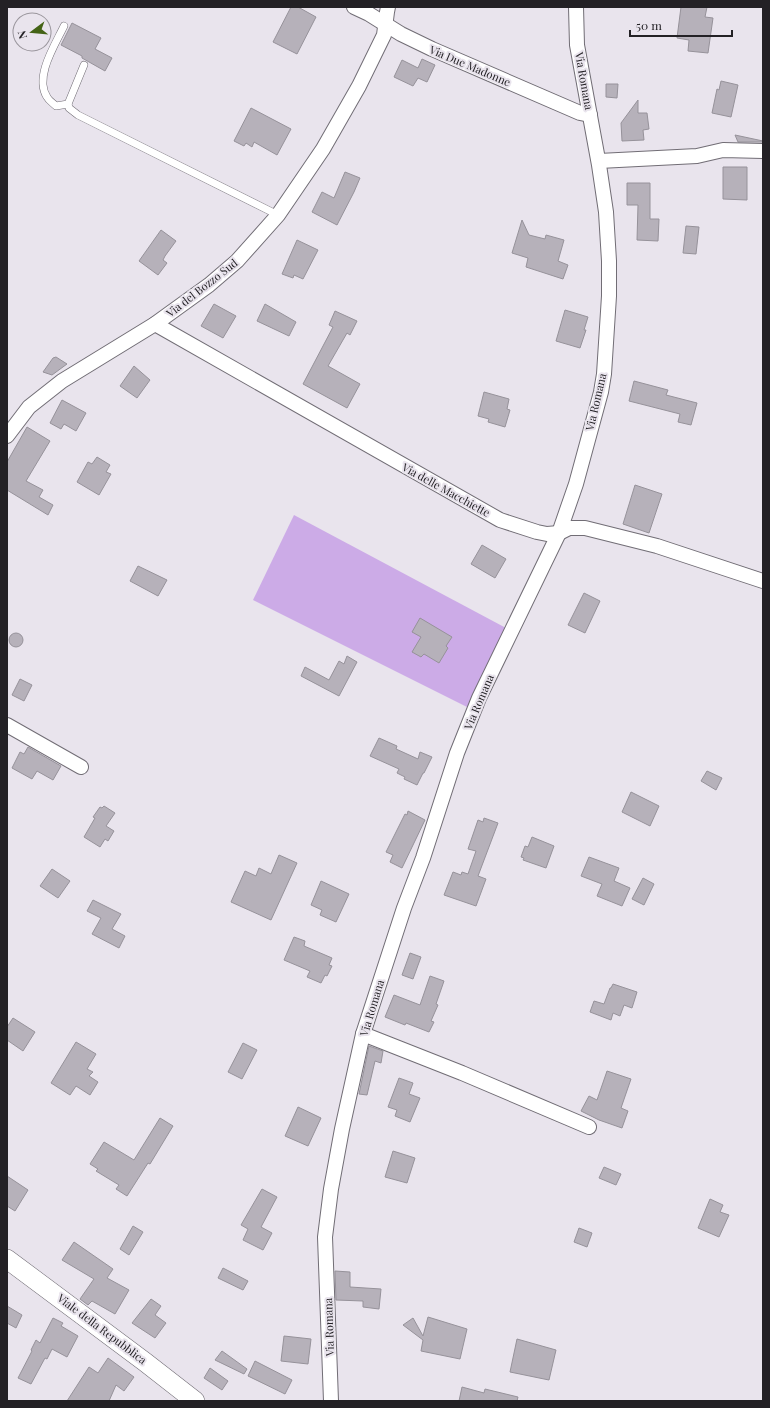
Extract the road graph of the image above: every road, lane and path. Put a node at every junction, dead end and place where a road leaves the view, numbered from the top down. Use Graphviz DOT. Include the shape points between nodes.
graph roads {
  1 [pos="354,7"];
  2 [pos="388,7"];
  3 [pos="576,7"];
  4 [pos="64,26"];
  5 [pos="386,26"];
  6 [pos="84,65"];
  7 [pos="68,104"];
  8 [pos="590,115"];
  9 [pos="763,151"];
  10 [pos="599,161"];
  11 [pos="278,215"];
  12 [pos="155,324"];
  13 [pos="7,436"];
  14 [pos="559,533"];
  15 [pos="763,581"];
  16 [pos="7,725"];
  17 [pos="80,767"];
  18 [pos="363,1034"];
  19 [pos="589,1127"];
  20 [pos="7,1259"];
  21 [pos="195,1401"];
  22 [pos="331,1401"];
  1 -- 5 [label="street, Via Due Madonne"];
  2 -- 5 [label="street, Via del Bozzo Sud"];
  3 -- 8 [label="street, Via Romana" via="577,45"];
  4 -- 7 [label="lane" via="46,63 43,80 48,99 56,106"];
  5 -- 8 [label="street, Via Due Madonne" via="439,52 580,113"];
  5 -- 11 [label="street, Via del Bozzo Sud" via="362,80 334,130"];
  6 -- 7 [label="lane"];
  7 -- 11 [label="lane" via="78,115"];
  8 -- 10 [label="street, Via Romana"];
  9 -- 10 [label="street" via="724,150 697,156"];
  10 -- 14 [label="street, Via Romana" via="609,261 604,374 576,484"];
  11 -- 12 [label="street, Via del Bozzo Sud" via="237,261"];
  12 -- 13 [label="street, Via del Bozzo Sud" via="62,381 29,407"];
  12 -- 14 [label="street, Via delle Macchiette" via="500,520 537,532"];
  14 -- 15 [label="street, Via delle Macchiette" via="569,528 585,528 657,546"];
  14 -- 18 [label="street, Via Romana" via="479,698 457,753"];
  16 -- 17 [label="street"];
  18 -- 19 [label="street" via="462,1072"];
  18 -- 22 [label="street, Via Romana" via="339,1144 325,1236"];
  20 -- 21 [label="main road, Viale della Repubblica"];
}
